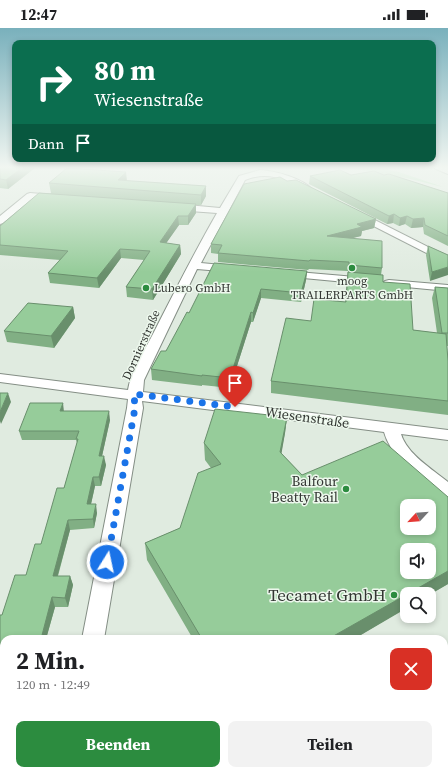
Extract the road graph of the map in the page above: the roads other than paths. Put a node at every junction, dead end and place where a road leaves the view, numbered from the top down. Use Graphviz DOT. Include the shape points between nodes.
graph roads {
  1 [pos="23,202"];
  2 [pos="228,202"];
  3 [pos="169,206"];
  4 [pos="349,210"];
  5 [pos="222,211"];
  6 [pos="0,221"];
  7 [pos="448,261"];
  8 [pos="193,265"];
  9 [pos="241,270"];
  10 [pos="273,272"];
  11 [pos="448,288"];
  12 [pos="0,378"];
  13 [pos="134,394"];
  14 [pos="391,429"];
  15 [pos="448,435"];
  16 [pos="448,492"];
  17 [pos="95,635"];
  1 -- 6 [label="street"];
  2 -- 5 [label="street, Dornierstraße"];
  3 -- 5 [label="street"];
  4 -- 7 [label="street"];
  5 -- 8 [label="street, Dornierstraße"];
  8 -- 9 [label="street"];
  8 -- 13 [label="street, Dornierstraße" via="137,380"];
  10 -- 11 [label="street"];
  12 -- 13 [label="street, Wiesenstraße"];
  13 -- 14 [label="street, Wiesenstraße"];
  13 -- 17 [label="street, Dornierstraße" via="135,408"];
  14 -- 15 [label="street, Wiesenstraße"];
  14 -- 16 [label="street" via="395,442 404,454"];
}
